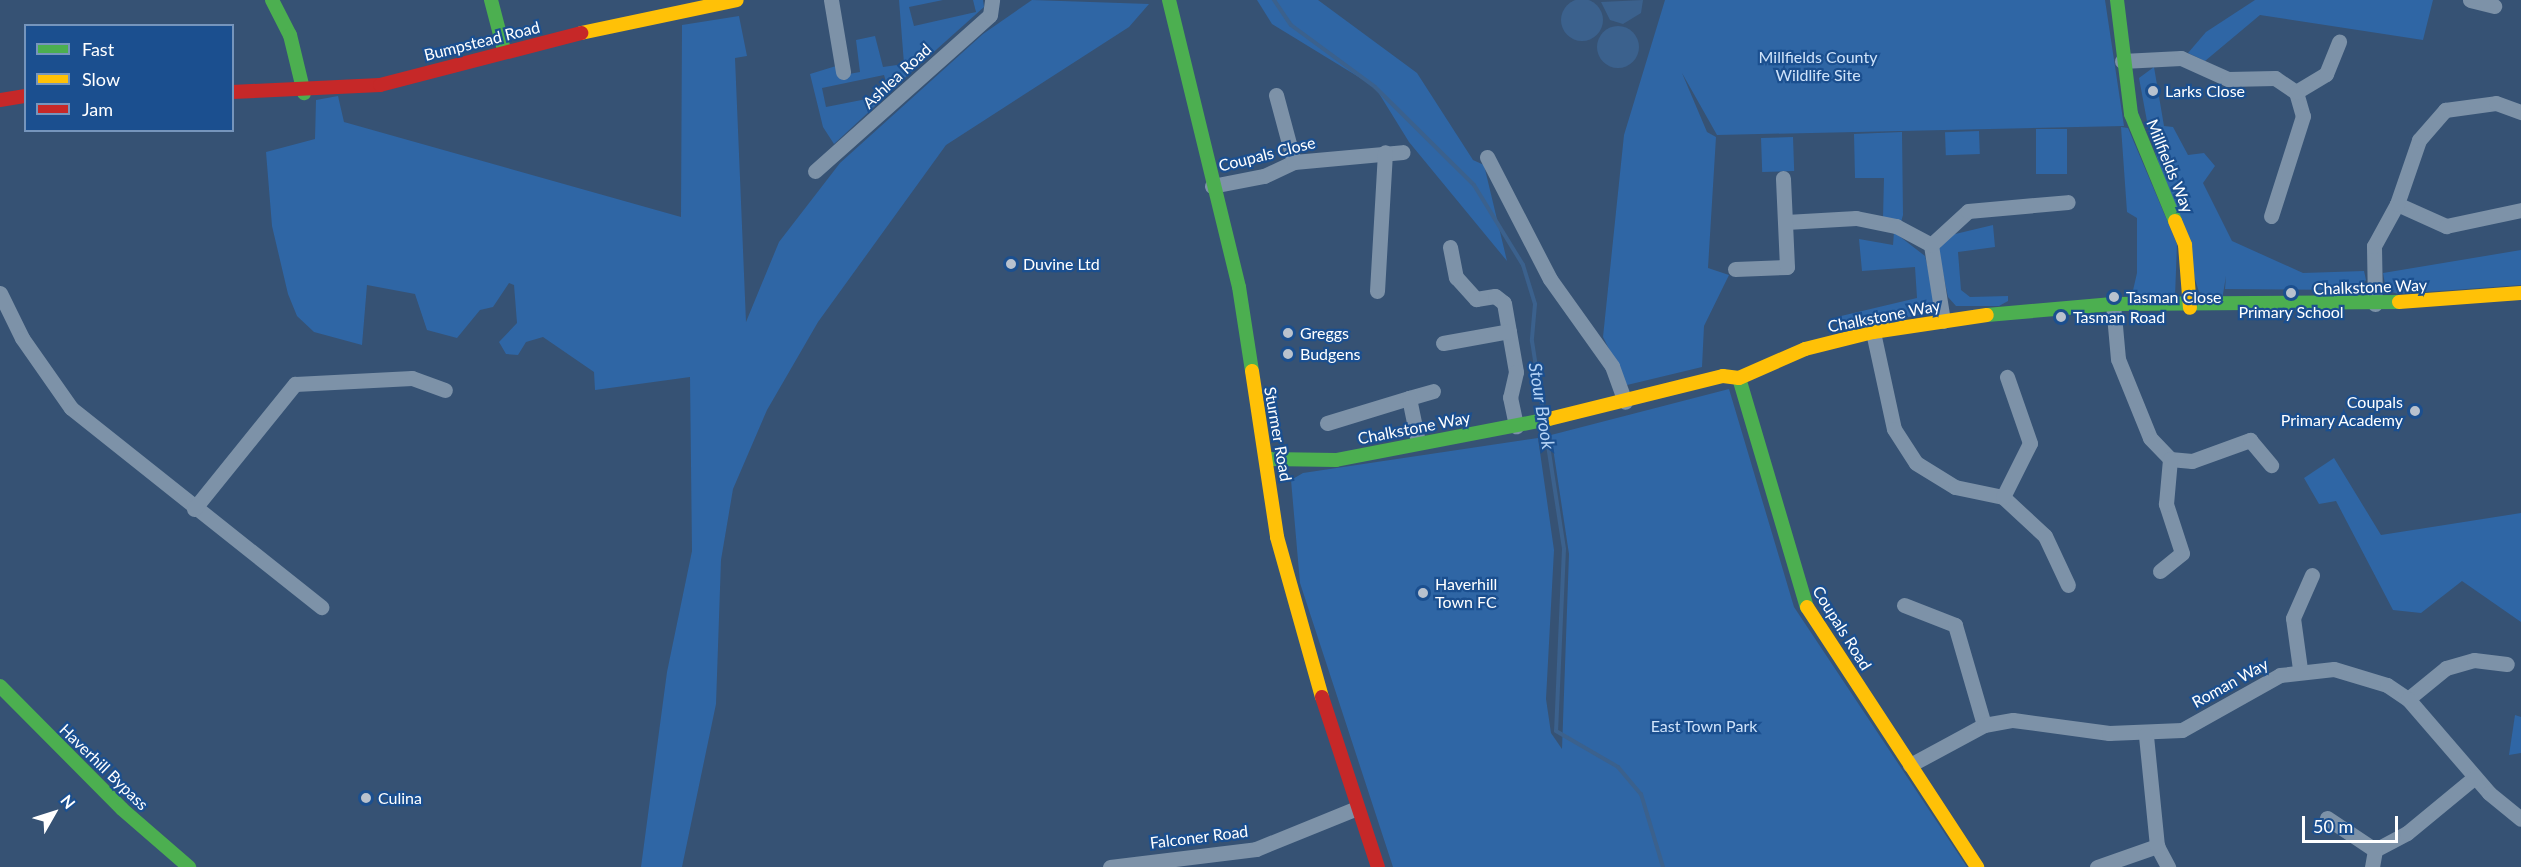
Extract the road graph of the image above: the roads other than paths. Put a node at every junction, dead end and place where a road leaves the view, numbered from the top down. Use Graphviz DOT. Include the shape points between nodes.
graph roads {
  1 [pos="272,0"];
  2 [pos="491,0"];
  3 [pos="737,0"];
  4 [pos="831,0"];
  5 [pos="992,0"];
  6 [pos="1168,0"];
  7 [pos="2116,0"];
  8 [pos="2470,0"];
  9 [pos="2494,6"];
  10 [pos="2339,42"];
  11 [pos="504,50"];
  12 [pos="2122,61"];
  13 [pos="843,72"];
  14 [pos="234,92"];
  15 [pos="2296,92"];
  16 [pos="304,93"];
  17 [pos="1276,95"];
  18 [pos="24,96"];
  19 [pos="2,98"];
  20 [pos="2521,112"];
  21 [pos="1385,152"];
  22 [pos="1403,152"];
  23 [pos="1487,157"];
  24 [pos="1294,162"];
  25 [pos="815,171"];
  26 [pos="1783,178"];
  27 [pos="1212,186"];
  28 [pos="2068,202"];
  29 [pos="2397,204"];
  30 [pos="2521,210"];
  31 [pos="2271,216"];
  32 [pos="1786,222"];
  33 [pos="1931,245"];
  34 [pos="1450,247"];
  35 [pos="1735,269"];
  36 [pos="1377,291"];
  37 [pos="0,293"];
  38 [pos="2521,293"];
  39 [pos="2113,304"];
  40 [pos="2375,304"];
  41 [pos="2190,308"];
  42 [pos="1943,321"];
  43 [pos="1509,332"];
  44 [pos="1873,332"];
  45 [pos="1443,343"];
  46 [pos="2007,377"];
  47 [pos="1739,378"];
  48 [pos="445,390"];
  49 [pos="1433,392"];
  50 [pos="1409,398"];
  51 [pos="1625,402"];
  52 [pos="1327,423"];
  53 [pos="1521,425"];
  54 [pos="1418,442"];
  55 [pos="1268,459"];
  56 [pos="2170,459"];
  57 [pos="2271,465"];
  58 [pos="2002,497"];
  59 [pos="194,509"];
  60 [pos="2160,571"];
  61 [pos="2312,575"];
  62 [pos="2068,585"];
  63 [pos="1904,605"];
  64 [pos="321,607"];
  65 [pos="2507,664"];
  66 [pos="2300,669"];
  67 [pos="0,686"];
  68 [pos="2408,699"];
  69 [pos="1984,725"];
  70 [pos="2146,735"];
  71 [pos="1911,765"];
  72 [pos="2475,777"];
  73 [pos="1357,808"];
  74 [pos="2327,818"];
  75 [pos="2521,819"];
  76 [pos="2157,846"];
  77 [pos="2375,850"];
  78 [pos="189,867"];
  79 [pos="1110,867"];
  80 [pos="1378,867"];
  81 [pos="1977,867"];
  82 [pos="2097,867"];
  83 [pos="2168,867"];
  84 [pos="2372,867"];
  1 -- 16 [label="street" via="290,35"];
  2 -- 11 [label="street"];
  3 -- 11 [label="street, Bumpstead Road"];
  4 -- 13 [label="street"];
  5 -- 25 [label="street, Ashlea Road" via="990,15"];
  6 -- 27 [label="street, Sturmer Road"];
  7 -- 12 [label="street, Millfields Way"];
  8 -- 9 [label="street"];
  10 -- 15 [label="street" via="2326,74"];
  11 -- 16 [label="street, Bumpstead Road" via="380,85"];
  12 -- 15 [label="street" via="2181,58 2228,79 2275,78"];
  12 -- 41 [label="street, Millfields Way" via="2135,125 2185,245"];
  14 -- 16 [label="street, Bumpstead Road"];
  15 -- 31 [label="street" via="2303,116"];
  17 -- 24 [label="street"];
  18 -- 19 [label="street"];
  20 -- 29 [label="street" via="2496,103 2445,110 2419,140"];
  21 -- 22 [label="street, Coupals Close"];
  21 -- 24 [label="street, Coupals Close"];
  21 -- 36 [label="street"];
  23 -- 51 [label="street" via="1550,279 1612,366"];
  24 -- 27 [label="street, Coupals Close" via="1264,176"];
  26 -- 32 [label="street"];
  27 -- 55 [label="street, Sturmer Road" via="1239,287"];
  28 -- 33 [label="street" via="1968,211"];
  29 -- 30 [label="street" via="2446,226"];
  29 -- 40 [label="street" via="2374,246"];
  32 -- 33 [label="street" via="1856,218 1896,226"];
  32 -- 35 [label="street" via="1787,267"];
  33 -- 42 [label="street"];
  34 -- 43 [label="street" via="1456,277 1476,299 1495,296 1504,303"];
  37 -- 59 [label="street" via="22,338 71,408"];
  38 -- 40 [label="street, Chalkstone Way"];
  39 -- 41 [label="street, Chalkstone Way"];
  39 -- 42 [label="street, Chalkstone Way"];
  39 -- 56 [label="street" via="2118,359 2150,438"];
  40 -- 41 [label="street, Chalkstone Way"];
  42 -- 44 [label="street, Chalkstone Way"];
  43 -- 45 [label="street"];
  43 -- 53 [label="street"];
  44 -- 47 [label="street, Chalkstone Way" via="1806,350"];
  44 -- 58 [label="street" via="1894,429 1916,463 1955,487"];
  46 -- 58 [label="street" via="2030,443"];
  47 -- 51 [label="street, Chalkstone Way" via="1723,376"];
  47 -- 71 [label="street, Coupals Road" via="1804,603"];
  48 -- 59 [label="street" via="412,378 296,384"];
  49 -- 50 [label="street"];
  50 -- 52 [label="street"];
  50 -- 54 [label="street"];
  51 -- 53 [label="street, Chalkstone Way"];
  53 -- 54 [label="street, Chalkstone Way"];
  54 -- 55 [label="street, Chalkstone Way" via="1336,460"];
  55 -- 73 [label="street, Sturmer Road" via="1277,537 1302,636"];
  56 -- 57 [label="street" via="2192,460 2250,440"];
  56 -- 60 [label="street" via="2166,504 2182,553"];
  58 -- 62 [label="street" via="2045,537"];
  59 -- 64 [label="street"];
  61 -- 66 [label="street" via="2293,618"];
  63 -- 69 [label="street" via="1955,625"];
  65 -- 68 [label="street" via="2474,660 2446,668"];
  66 -- 68 [label="street, Roman Way" via="2334,669 2387,685"];
  66 -- 70 [label="street, Roman Way" via="2252,687 2182,730"];
  67 -- 78 [label="street, Haverhill Bypass" via="122,809"];
  68 -- 72 [label="street, Roman Way"];
  69 -- 70 [label="street, Roman Way" via="2046,721"];
  69 -- 71 [label="street, Roman Way"];
  70 -- 76 [label="street"];
  71 -- 81 [label="street, Coupals Road"];
  72 -- 75 [label="street, Roman Way"];
  72 -- 77 [label="street" via="2407,833"];
  73 -- 79 [label="street, Falconer Road" via="1256,849"];
  73 -- 80 [label="street, Sturmer Road"];
  74 -- 77 [label="street"];
  76 -- 82 [label="street"];
  76 -- 83 [label="street"];
  77 -- 84 [label="street"];
}
